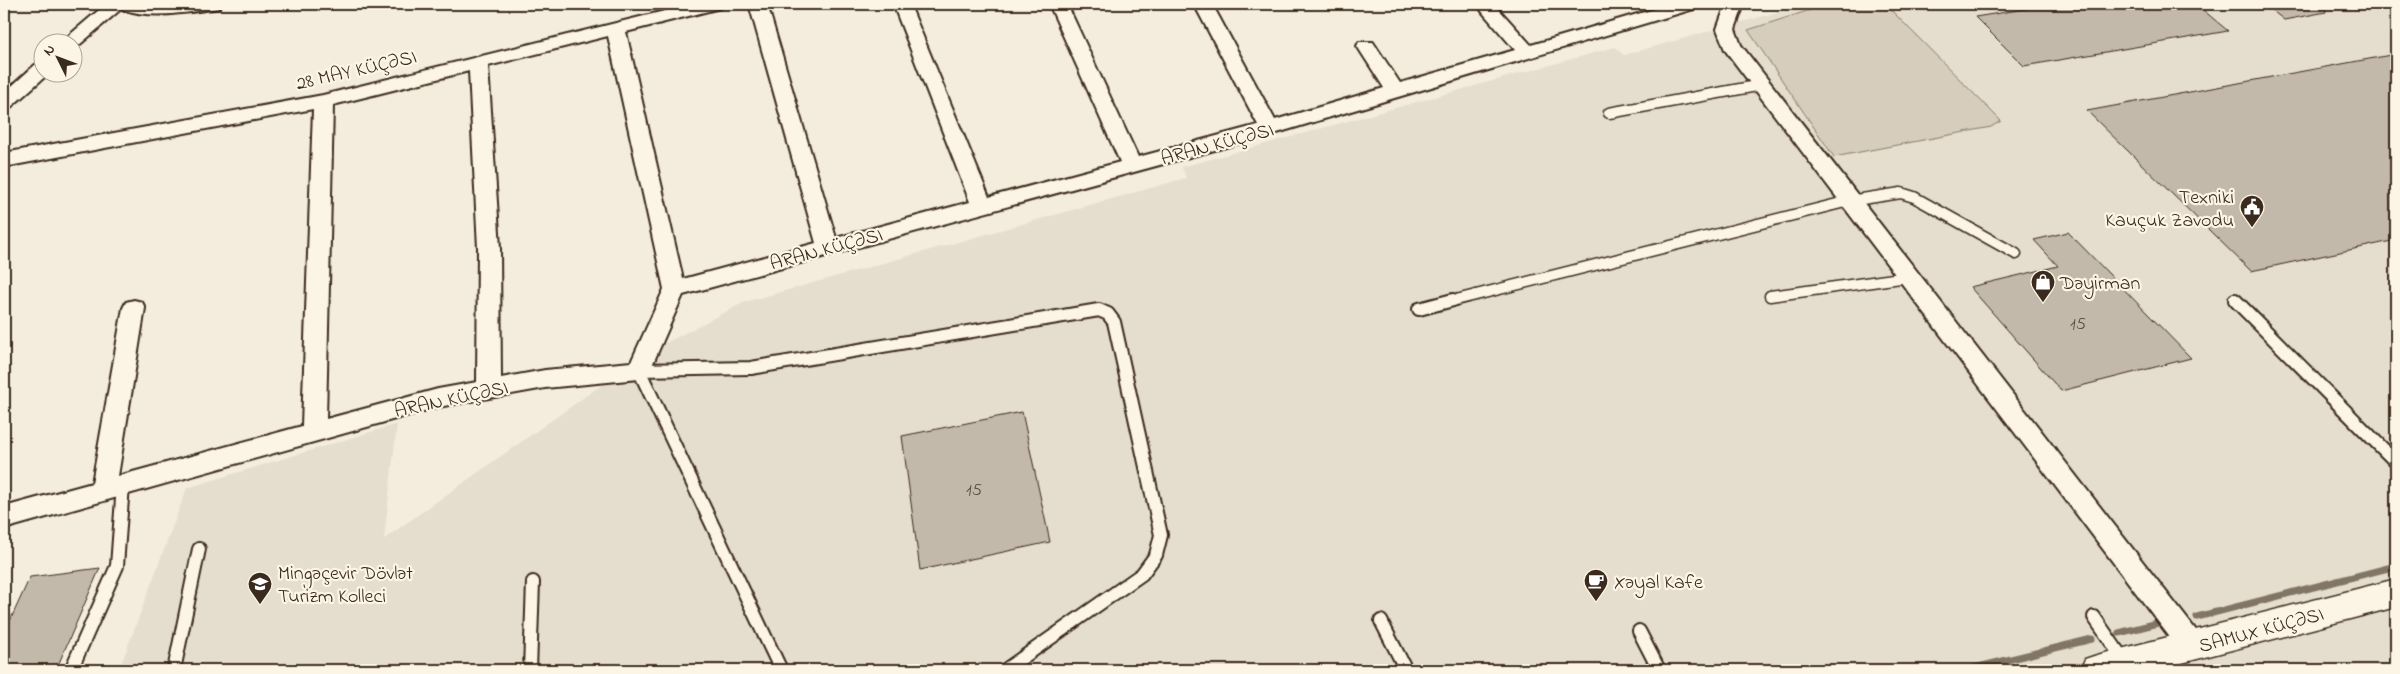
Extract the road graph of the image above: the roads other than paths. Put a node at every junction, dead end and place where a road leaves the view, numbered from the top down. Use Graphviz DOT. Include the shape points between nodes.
graph roads {
  1 [pos="116,4"];
  2 [pos="122,4"];
  3 [pos="214,4"];
  4 [pos="714,4"];
  5 [pos="758,4"];
  6 [pos="1058,4"];
  7 [pos="1203,4"];
  8 [pos="1690,4"];
  9 [pos="1735,4"];
  10 [pos="900,5"];
  11 [pos="1490,10"];
  12 [pos="1639,10"];
  13 [pos="616,29"];
  14 [pos="82,33"];
  15 [pos="1366,46"];
  16 [pos="1526,52"];
  17 [pos="478,63"];
  18 [pos="32,78"];
  19 [pos="1762,85"];
  20 [pos="1396,91"];
  21 [pos="323,100"];
  22 [pos="4,104"];
  23 [pos="1609,114"];
  24 [pos="1270,128"];
  25 [pos="4,160"];
  26 [pos="1132,166"];
  27 [pos="1849,201"];
  28 [pos="982,206"];
  29 [pos="828,248"];
  30 [pos="2016,254"];
  31 [pos="1908,277"];
  32 [pos="675,289"];
  33 [pos="1770,296"];
  34 [pos="2234,299"];
  35 [pos="134,308"];
  36 [pos="1419,309"];
  37 [pos="639,370"];
  38 [pos="489,388"];
  39 [pos="314,432"];
  40 [pos="2396,462"];
  41 [pos="113,488"];
  42 [pos="4,518"];
  43 [pos="199,549"];
  44 [pos="533,582"];
  45 [pos="2396,593"];
  46 [pos="2094,617"];
  47 [pos="1381,621"];
  48 [pos="1639,631"];
  49 [pos="2193,647"];
  50 [pos="2112,667"];
  51 [pos="71,670"];
  52 [pos="174,670"];
  53 [pos="530,670"];
  54 [pos="782,670"];
  55 [pos="1006,670"];
  56 [pos="1406,670"];
  57 [pos="1659,670"];
  1 -- 14 [label="street"];
  2 -- 3 [label="street" via="136,10 157,10"];
  4 -- 13 [label="street, 28 MAY KÜÇƏSI"];
  5 -- 29 [label="street"];
  6 -- 26 [label="street"];
  7 -- 24 [label="street"];
  8 -- 12 [label="street, ARAN KÜÇƏSI"];
  9 -- 19 [label="street" via="1726,29 1732,46"];
  10 -- 28 [label="street"];
  11 -- 16 [label="street"];
  12 -- 16 [label="street, ARAN KÜÇƏSI"];
  13 -- 17 [label="street, 28 MAY KÜÇƏSI"];
  13 -- 32 [label="street"];
  15 -- 20 [label="street"];
  16 -- 20 [label="street, ARAN KÜÇƏSI"];
  17 -- 21 [label="street, 28 MAY KÜÇƏSI"];
  17 -- 38 [label="street" via="489,248"];
  18 -- 22 [label="street"];
  19 -- 23 [label="lane"];
  19 -- 27 [label="street"];
  20 -- 24 [label="street, ARAN KÜÇƏSI"];
  21 -- 25 [label="street, 28 MAY KÜÇƏSI"];
  21 -- 39 [label="street"];
  24 -- 26 [label="street, ARAN KÜÇƏSI"];
  26 -- 28 [label="street, ARAN KÜÇƏSI"];
  27 -- 30 [label="lane" via="1901,193 1914,197"];
  27 -- 31 [label="street"];
  27 -- 36 [label="lane"];
  28 -- 29 [label="street, ARAN KÜÇƏSI"];
  29 -- 32 [label="street, ARAN KÜÇƏSI"];
  31 -- 33 [label="lane"];
  31 -- 49 [label="street"];
  32 -- 37 [label="street"];
  34 -- 40 [label="lane"];
  35 -- 41 [label="street"];
  37 -- 38 [label="street, ARAN KÜÇƏSI"];
  37 -- 54 [label="lane"];
  37 -- 55 [label="lane" via="751,368 1085,311 1098,310 1108,314 1114,322 1161,535 1156,555 1142,574"];
  38 -- 39 [label="street, ARAN KÜÇƏSI" via="438,398"];
  39 -- 41 [label="street, ARAN KÜÇƏSI"];
  41 -- 42 [label="street, ARAN KÜÇƏSI"];
  41 -- 51 [label="lane" via="117,566"];
  43 -- 52 [label="lane"];
  44 -- 53 [label="lane"];
  45 -- 49 [label="main road, SAMUX KÜÇƏSI"];
  46 -- 50 [label="lane"];
  47 -- 56 [label="lane"];
  48 -- 57 [label="lane"];
  49 -- 50 [label="main road, SAMUX KÜÇƏSI"];
}
